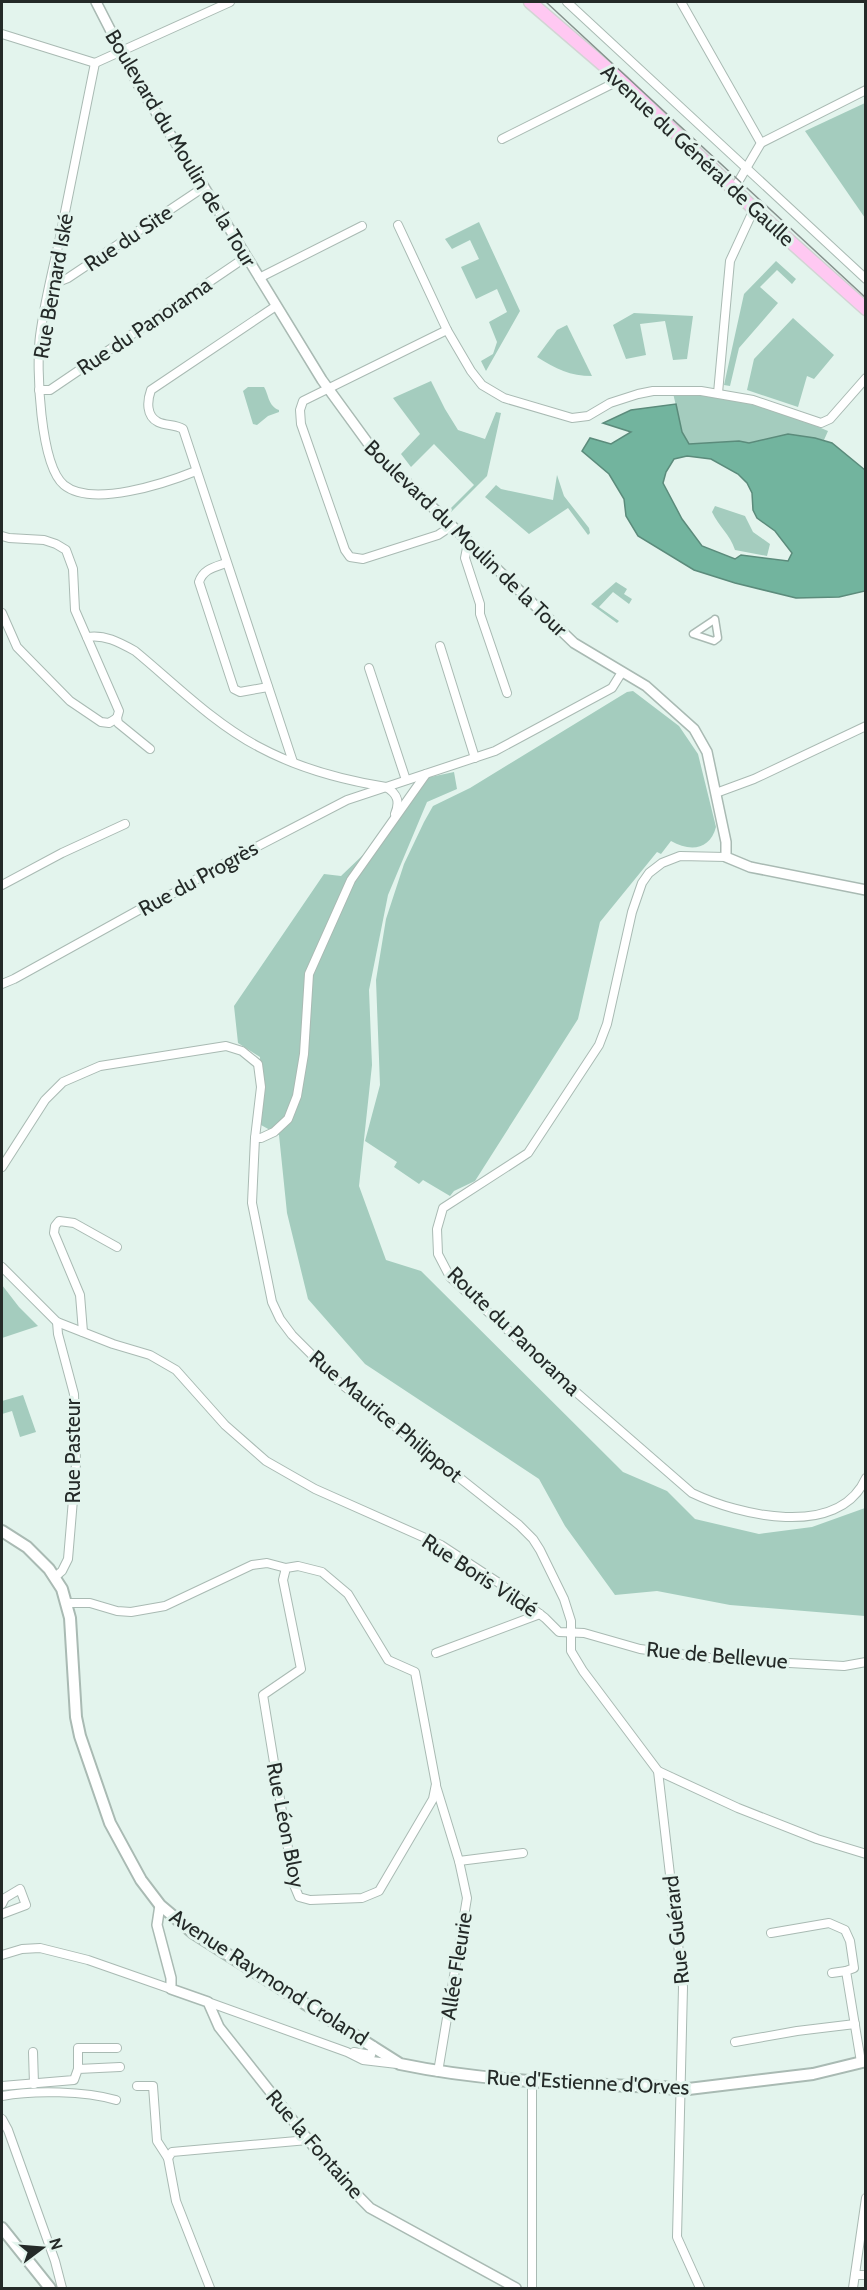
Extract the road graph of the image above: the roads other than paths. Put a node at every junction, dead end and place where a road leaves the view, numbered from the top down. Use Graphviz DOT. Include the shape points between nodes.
graph roads {
  1 [pos="96,2"];
  2 [pos="230,2"];
  3 [pos="530,2"];
  4 [pos="567,2"];
  5 [pos="681,2"];
  6 [pos="2,34"];
  7 [pos="120,52"];
  8 [pos="95,63"];
  9 [pos="622,81"];
  10 [pos="866,90"];
  11 [pos="502,139"];
  12 [pos="761,143"];
  13 [pos="746,168"];
  14 [pos="204,187"];
  15 [pos="734,189"];
  16 [pos="754,209"];
  17 [pos="398,225"];
  18 [pos="362,226"];
  19 [pos="246,257"];
  20 [pos="259,278"];
  21 [pos="866,279"];
  22 [pos="50,285"];
  23 [pos="276,306"];
  24 [pos="866,309"];
  25 [pos="447,330"];
  26 [pos="866,378"];
  27 [pos="328,389"];
  28 [pos="39,390"];
  29 [pos="718,393"];
  30 [pos="196,471"];
  31 [pos="450,527"];
  32 [pos="2,536"];
  33 [pos="468,543"];
  34 [pos="226,563"];
  35 [pos="2,613"];
  36 [pos="87,637"];
  37 [pos="441,646"];
  38 [pos="369,668"];
  39 [pos="622,672"];
  40 [pos="268,687"];
  41 [pos="507,693"];
  42 [pos="117,718"];
  43 [pos="866,726"];
  44 [pos="150,749"];
  45 [pos="475,758"];
  46 [pos="293,762"];
  47 [pos="426,774"];
  48 [pos="341,779"];
  49 [pos="358,782"];
  50 [pos="402,782"];
  51 [pos="386,787"];
  52 [pos="716,793"];
  53 [pos="360,796"];
  54 [pos="404,805"];
  55 [pos="393,821"];
  56 [pos="125,824"];
  57 [pos="726,856"];
  58 [pos="2,885"];
  59 [pos="866,890"];
  60 [pos="2,984"];
  61 [pos="255,1138"];
  62 [pos="2,1167"];
  63 [pos="117,1247"];
  64 [pos="2,1267"];
  65 [pos="57,1322"];
  66 [pos="83,1332"];
  67 [pos="866,1478"];
  68 [pos="2,1531"];
  69 [pos="286,1568"];
  70 [pos="55,1577"];
  71 [pos="67,1603"];
  72 [pos="540,1614"];
  73 [pos="571,1633"];
  74 [pos="436,1653"];
  75 [pos="866,1662"];
  76 [pos="658,1771"];
  77 [pos="436,1784"];
  78 [pos="523,1854"];
  79 [pos="866,1854"];
  80 [pos="459,1861"];
  81 [pos="2,1904"];
  82 [pos="160,1905"];
  83 [pos="2,1914"];
  84 [pos="771,1933"];
  85 [pos="2,1955"];
  86 [pos="846,1971"];
  87 [pos="832,1973"];
  88 [pos="171,1989"];
  89 [pos="208,2002"];
  90 [pos="855,2024"];
  91 [pos="735,2042"];
  92 [pos="373,2046"];
  93 [pos="117,2048"];
  94 [pos="33,2052"];
  95 [pos="347,2052"];
  96 [pos="863,2062"];
  97 [pos="400,2064"];
  98 [pos="120,2067"];
  99 [pos="78,2069"];
  100 [pos="438,2072"];
  101 [pos="532,2082"];
  102 [pos="34,2084"];
  103 [pos="2,2086"];
  104 [pos="137,2086"];
  105 [pos="680,2090"];
  106 [pos="2,2096"];
  107 [pos="116,2100"];
  108 [pos="2,2119"];
  109 [pos="308,2140"];
  110 [pos="168,2158"];
  111 [pos="866,2198"];
  112 [pos="2,2228"];
  113 [pos="855,2275"];
  114 [pos="866,2275"];
  115 [pos="50,2289"];
  116 [pos="62,2289"];
  117 [pos="210,2289"];
  118 [pos="516,2289"];
  119 [pos="532,2289"];
  120 [pos="700,2289"];
  121 [pos="853,2289"];
  1 -- 7 [label="street, Boulevard du Moulin de la Tour"];
  2 -- 7 [label="street"];
  3 -- 9 [label="main road, Avenue du Général de Gaulle"];
  4 -- 13 [label="street, Avenue du Général de Gaulle"];
  5 -- 12 [label="street"];
  6 -- 8 [label="street"];
  7 -- 8 [label="street"];
  7 -- 14 [label="street, Boulevard du Moulin de la Tour"];
  8 -- 22 [label="street, Rue Bernard Iské"];
  9 -- 11 [label="street"];
  9 -- 15 [label="main road, Avenue du Général de Gaulle"];
  10 -- 12 [label="street"];
  12 -- 13 [label="street"];
  13 -- 15 [label="street"];
  13 -- 21 [label="street, Avenue du Général de Gaulle"];
  14 -- 19 [label="street, Boulevard du Moulin de la Tour"];
  14 -- 22 [label="street, Rue du Site" via="68,278"];
  15 -- 16 [label="main road, Avenue du Général de Gaulle"];
  16 -- 24 [label="main road, Avenue du Général de Gaulle"];
  16 -- 29 [label="street" via="730,261"];
  17 -- 25 [label="street"];
  18 -- 20 [label="street"];
  19 -- 20 [label="street, Boulevard du Moulin de la Tour"];
  19 -- 28 [label="street, Rue du Panorama" via="50,390"];
  20 -- 23 [label="street, Boulevard du Moulin de la Tour"];
  22 -- 28 [label="street, Rue Bernard Iské" via="40,337"];
  23 -- 27 [label="street, Boulevard du Moulin de la Tour"];
  23 -- 30 [label="street" via="151,390 147,400 149,412 156,422 183,429"];
  25 -- 27 [label="street"];
  25 -- 29 [label="street" via="482,385 504,398 572,418 588,416 620,399 653,391"];
  26 -- 29 [label="street" via="830,419 821,423 753,400"];
  27 -- 31 [label="street, Boulevard du Moulin de la Tour" via="373,450"];
  27 -- 31 [label="street" via="303,401 301,424 347,554 363,559 438,535"];
  28 -- 30 [label="street, Rue Bernard Iské" via="49,461 54,474 77,493 129,491"];
  30 -- 34 [label="street"];
  31 -- 33 [label="street, Boulevard du Moulin de la Tour"];
  32 -- 36 [label="street" via="44,540 66,550 73,569 75,610"];
  33 -- 39 [label="street, Boulevard du Moulin de la Tour" via="574,643"];
  33 -- 41 [label="street" via="465,558"];
  34 -- 40 [label="street"];
  34 -- 40 [label="street" via="207,570 200,582 234,689 240,692"];
  35 -- 42 [label="street" via="17,647 70,701 101,722"];
  36 -- 42 [label="street" via="119,711"];
  36 -- 46 [label="street" via="118,642 135,651 225,725 259,747"];
  37 -- 45 [label="street"];
  38 -- 50 [label="street"];
  39 -- 45 [label="street, Rue du Progrès" via="612,688"];
  39 -- 52 [label="street, Boulevard du Moulin de la Tour" via="646,686 694,729 707,752"];
  40 -- 46 [label="street"];
  42 -- 44 [label="street"];
  43 -- 52 [label="street"];
  45 -- 47 [label="street, Rue du Progrès"];
  46 -- 48 [label="street"];
  47 -- 50 [label="street, Rue du Progrès"];
  47 -- 54 [label="street"];
  48 -- 49 [label="street"];
  48 -- 53 [label="street"];
  49 -- 51 [label="street"];
  49 -- 53 [label="street"];
  50 -- 51 [label="street, Rue du Progrès"];
  50 -- 54 [label="street"];
  51 -- 53 [label="street, Rue du Progrès"];
  51 -- 55 [label="street" via="398,797"];
  52 -- 57 [label="street, Boulevard du Moulin de la Tour"];
  53 -- 60 [label="street, Rue du Progrès" via="242,853"];
  54 -- 55 [label="street"];
  55 -- 61 [label="street" via="351,880 309,974 304,1054 297,1096 288,1119 274,1132"];
  56 -- 58 [label="street"];
  57 -- 59 [label="street" via="750,867"];
  57 -- 67 [label="street, Route du Panorama" via="680,856 649,873 635,902 599,1045 528,1153 443,1208 437,1229 438,1254 450,1277 692,1493 714,1503 761,1514 803,1516 829,1512 847,1501"];
  61 -- 62 [label="street, Rue Maurice Philippot" via="261,1087 258,1064 242,1051 226,1046 100,1066 63,1082"];
  61 -- 73 [label="street, Rue Maurice Philippot" via="252,1203 272,1302 280,1319 339,1382 533,1539 566,1606 572,1621"];
  63 -- 66 [label="street" via="74,1223 59,1221 55,1226 54,1233 80,1295"];
  64 -- 65 [label="street"];
  65 -- 66 [label="street, Rue Boris Vildé"];
  65 -- 70 [label="street, Rue Pasteur" via="74,1394 76,1464 68,1559"];
  66 -- 72 [label="street, Rue Boris Vildé" via="150,1355 176,1370 225,1425 266,1461 323,1493 441,1545"];
  68 -- 70 [label="main road, Avenue Raymond Croland" via="27,1547"];
  69 -- 71 [label="street" via="267,1563 252,1565 152,1610 117,1611 90,1603"];
  69 -- 77 [label="street" via="298,1566 322,1572 348,1594 388,1660 415,1672"];
  69 -- 77 [label="street, Rue Léon Bloy" via="283,1580 301,1669 263,1695 299,1897 362,1898 379,1891 433,1799"];
  70 -- 71 [label="main road, Avenue Raymond Croland"];
  71 -- 82 [label="main road, Avenue Raymond Croland" via="80,1736 110,1824 141,1880"];
  72 -- 73 [label="street, Rue Boris Vildé" via="559,1632"];
  72 -- 74 [label="street"];
  73 -- 75 [label="street, Rue de Bellevue" via="640,1649 717,1659 844,1666"];
  73 -- 76 [label="street" via="571,1651 583,1671"];
  76 -- 79 [label="street" via="738,1808"];
  76 -- 105 [label="street, Rue Guérard" via="683,1988"];
  77 -- 80 [label="street, Allée Fleurie"];
  78 -- 80 [label="street"];
  80 -- 100 [label="street, Allée Fleurie" via="467,1898"];
  81 -- 83 [label="street" via="4,1898 20,1889 26,1905"];
  82 -- 88 [label="street" via="157,1925"];
  82 -- 92 [label="main road, Avenue Raymond Croland" via="192,1932"];
  84 -- 86 [label="street" via="829,1923 845,1930 854,1968"];
  85 -- 88 [label="street, Rue d'Estienne d'Orves" via="40,1948"];
  86 -- 87 [label="street"];
  86 -- 90 [label="street"];
  88 -- 89 [label="street, Rue d'Estienne d'Orves"];
  89 -- 95 [label="street, Rue d'Estienne d'Orves"];
  89 -- 109 [label="street, Rue la Fontaine" via="219,2027"];
  90 -- 91 [label="street"];
  90 -- 96 [label="street"];
  92 -- 95 [label="street, Rue d'Estienne d'Orves" via="371,2055"];
  92 -- 97 [label="main road, Avenue Raymond Croland"];
  93 -- 99 [label="street" via="78,2048"];
  94 -- 102 [label="street"];
  95 -- 97 [label="street, Rue d'Estienne d'Orves" via="363,2060"];
  96 -- 105 [label="main road, Rue d'Estienne d'Orves" via="813,2074"];
  97 -- 100 [label="main road, Rue d'Estienne d'Orves"];
  98 -- 99 [label="street"];
  99 -- 102 [label="street" via="74,2080"];
  100 -- 101 [label="main road, Rue d'Estienne d'Orves"];
  101 -- 105 [label="main road, Rue d'Estienne d'Orves"];
  101 -- 119 [label="street"];
  102 -- 103 [label="street"];
  104 -- 110 [label="street" via="153,2086 157,2141"];
  105 -- 120 [label="street, Rue Guérard" via="676,2237"];
  106 -- 107 [label="street" via="52,2093"];
  108 -- 116 [label="street" via="56,2261"];
  109 -- 110 [label="street" via="172,2152"];
  109 -- 118 [label="street, Rue la Fontaine" via="370,2208"];
  110 -- 117 [label="street" via="176,2201"];
  111 -- 113 [label="street"];
  112 -- 115 [label="main road"];
  113 -- 114 [label="street"];
  113 -- 121 [label="street"];
}
